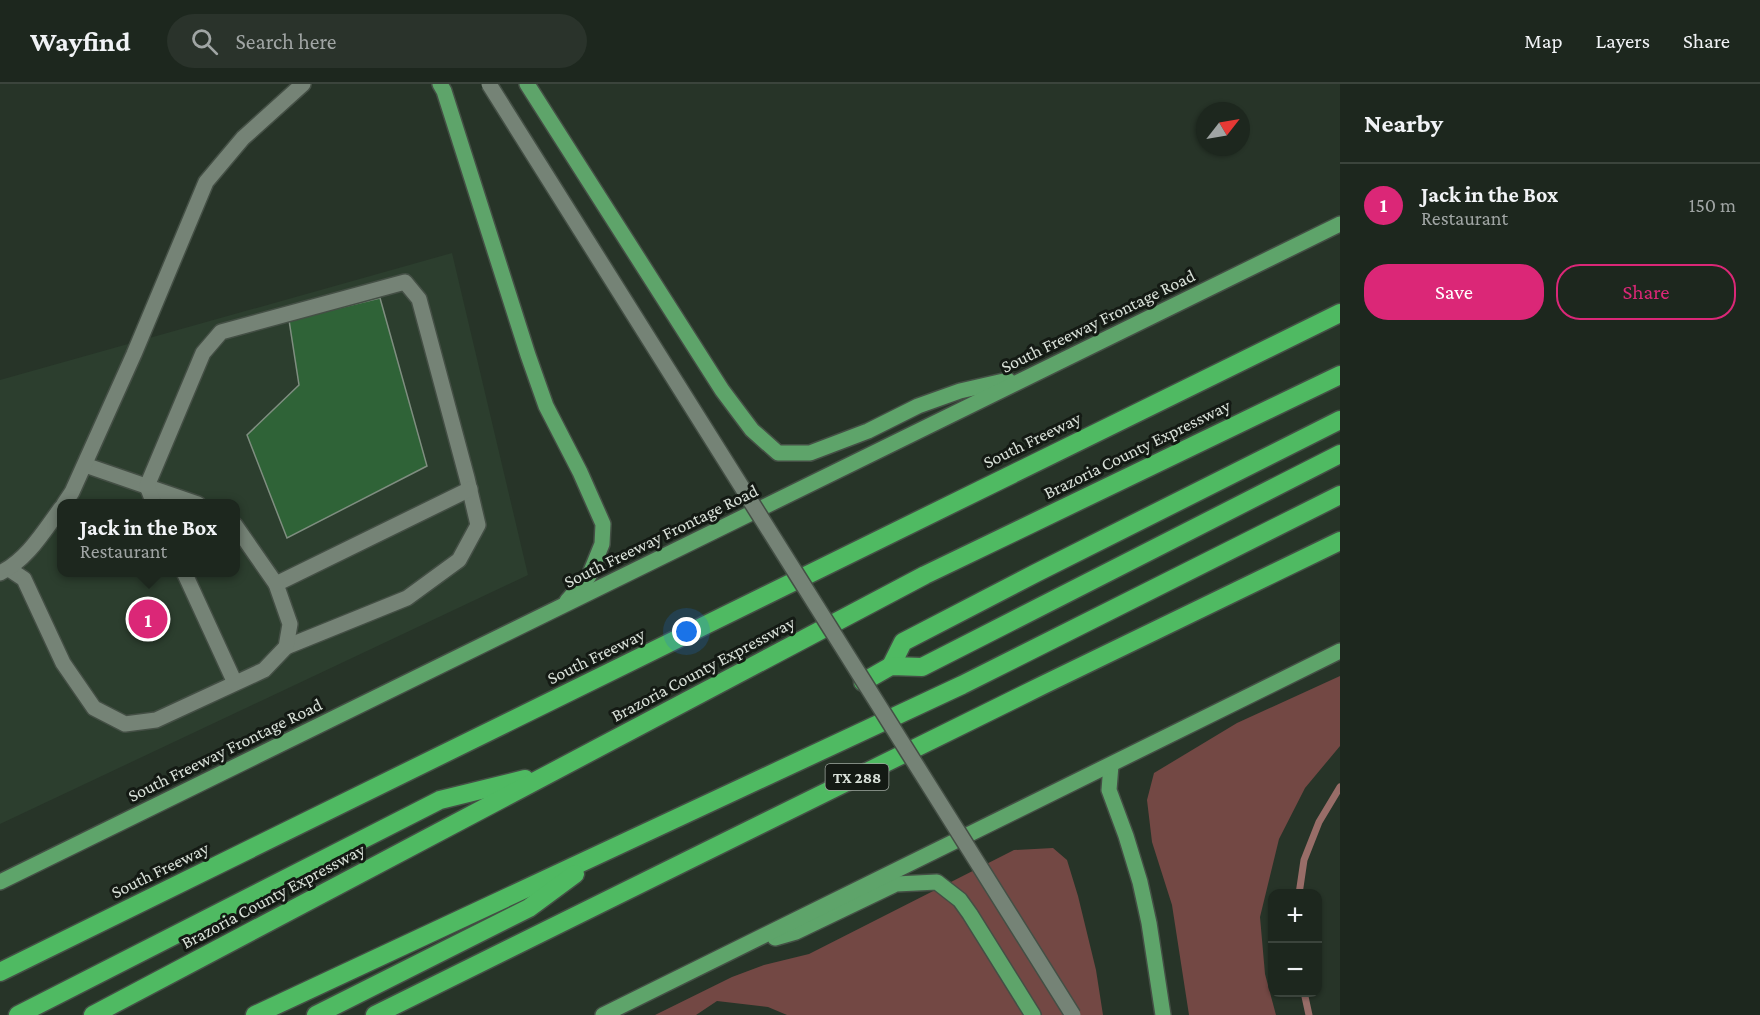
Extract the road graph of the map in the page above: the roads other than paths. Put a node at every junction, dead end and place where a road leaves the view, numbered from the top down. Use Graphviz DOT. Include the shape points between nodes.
graph roads {
  1 [pos="303,84"];
  2 [pos="440,84"];
  3 [pos="489,84"];
  4 [pos="527,84"];
  5 [pos="1340,224"];
  6 [pos="1340,313"];
  7 [pos="1032,375"];
  8 [pos="1340,375"];
  9 [pos="1340,420"];
  10 [pos="1340,454"];
  11 [pos="85,465"];
  12 [pos="147,486"];
  13 [pos="470,489"];
  14 [pos="1340,495"];
  15 [pos="67,499"];
  16 [pos="152,499"];
  17 [pos="184,499"];
  18 [pos="57,513"];
  19 [pos="240,532"];
  20 [pos="1340,541"];
  21 [pos="4,571"];
  22 [pos="185,577"];
  23 [pos="276,584"];
  24 [pos="562,606"];
  25 [pos="286,647"];
  26 [pos="1340,651"];
  27 [pos="891,666"];
  28 [pos="863,682"];
  29 [pos="235,683"];
  30 [pos="1111,765"];
  31 [pos="553,772"];
  32 [pos="606,851"];
  33 [pos="0,882"];
  34 [pos="743,946"];
  35 [pos="0,972"];
  36 [pos="18,1015"];
  37 [pos="93,1015"];
  38 [pos="255,1015"];
  39 [pos="316,1015"];
  40 [pos="375,1015"];
  41 [pos="603,1015"];
  42 [pos="1033,1015"];
  43 [pos="1073,1015"];
  44 [pos="1163,1015"];
  1 -- 11 [label="street" via="243,138 206,182"];
  2 -- 24 [label="main road" via="546,406 603,524 602,544 589,576"];
  3 -- 28 [label="street, bridge"];
  4 -- 7 [label="main road" via="723,390 752,429 778,453 810,453 960,391"];
  5 -- 7 [label="main road, South Freeway Frontage Road"];
  6 -- 35 [label="highway, South Freeway"];
  7 -- 24 [label="main road, South Freeway Frontage Road"];
  8 -- 31 [label="highway, Brazoria County Expressway" via="925,575"];
  9 -- 27 [label="highway" via="903,642"];
  10 -- 27 [label="highway" via="922,667"];
  11 -- 12 [label="street"];
  11 -- 15 [label="street"];
  12 -- 13 [label="street" via="203,353 220,332 405,282 419,299"];
  12 -- 16 [label="street"];
  12 -- 17 [label="street"];
  13 -- 23 [label="street"];
  13 -- 25 [label="street" via="478,525 459,560 407,598"];
  14 -- 32 [label="highway" via="962,685"];
  18 -- 21 [label="street" via="35,543"];
  19 -- 23 [label="street"];
  20 -- 40 [label="highway, TX 288"];
  21 -- 29 [label="street" via="24,579 63,663 94,708 125,724 156,720"];
  22 -- 29 [label="street"];
  23 -- 25 [label="street" via="290,624"];
  24 -- 33 [label="main road, South Freeway Frontage Road"];
  25 -- 29 [label="street" via="264,670"];
  26 -- 30 [label="main road"];
  27 -- 28 [label="highway"];
  28 -- 43 [label="street, bridge"];
  30 -- 34 [label="main road"];
  30 -- 44 [label="main road" via="1109,790 1140,882"];
  31 -- 36 [label="highway" via="440,801"];
  31 -- 37 [label="highway, Brazoria County Expressway"];
  32 -- 38 [label="highway"];
  32 -- 39 [label="highway" via="529,908"];
  34 -- 41 [label="main road"];
  34 -- 42 [label="main road" via="796,932 896,884 937,882 960,900"];
}
